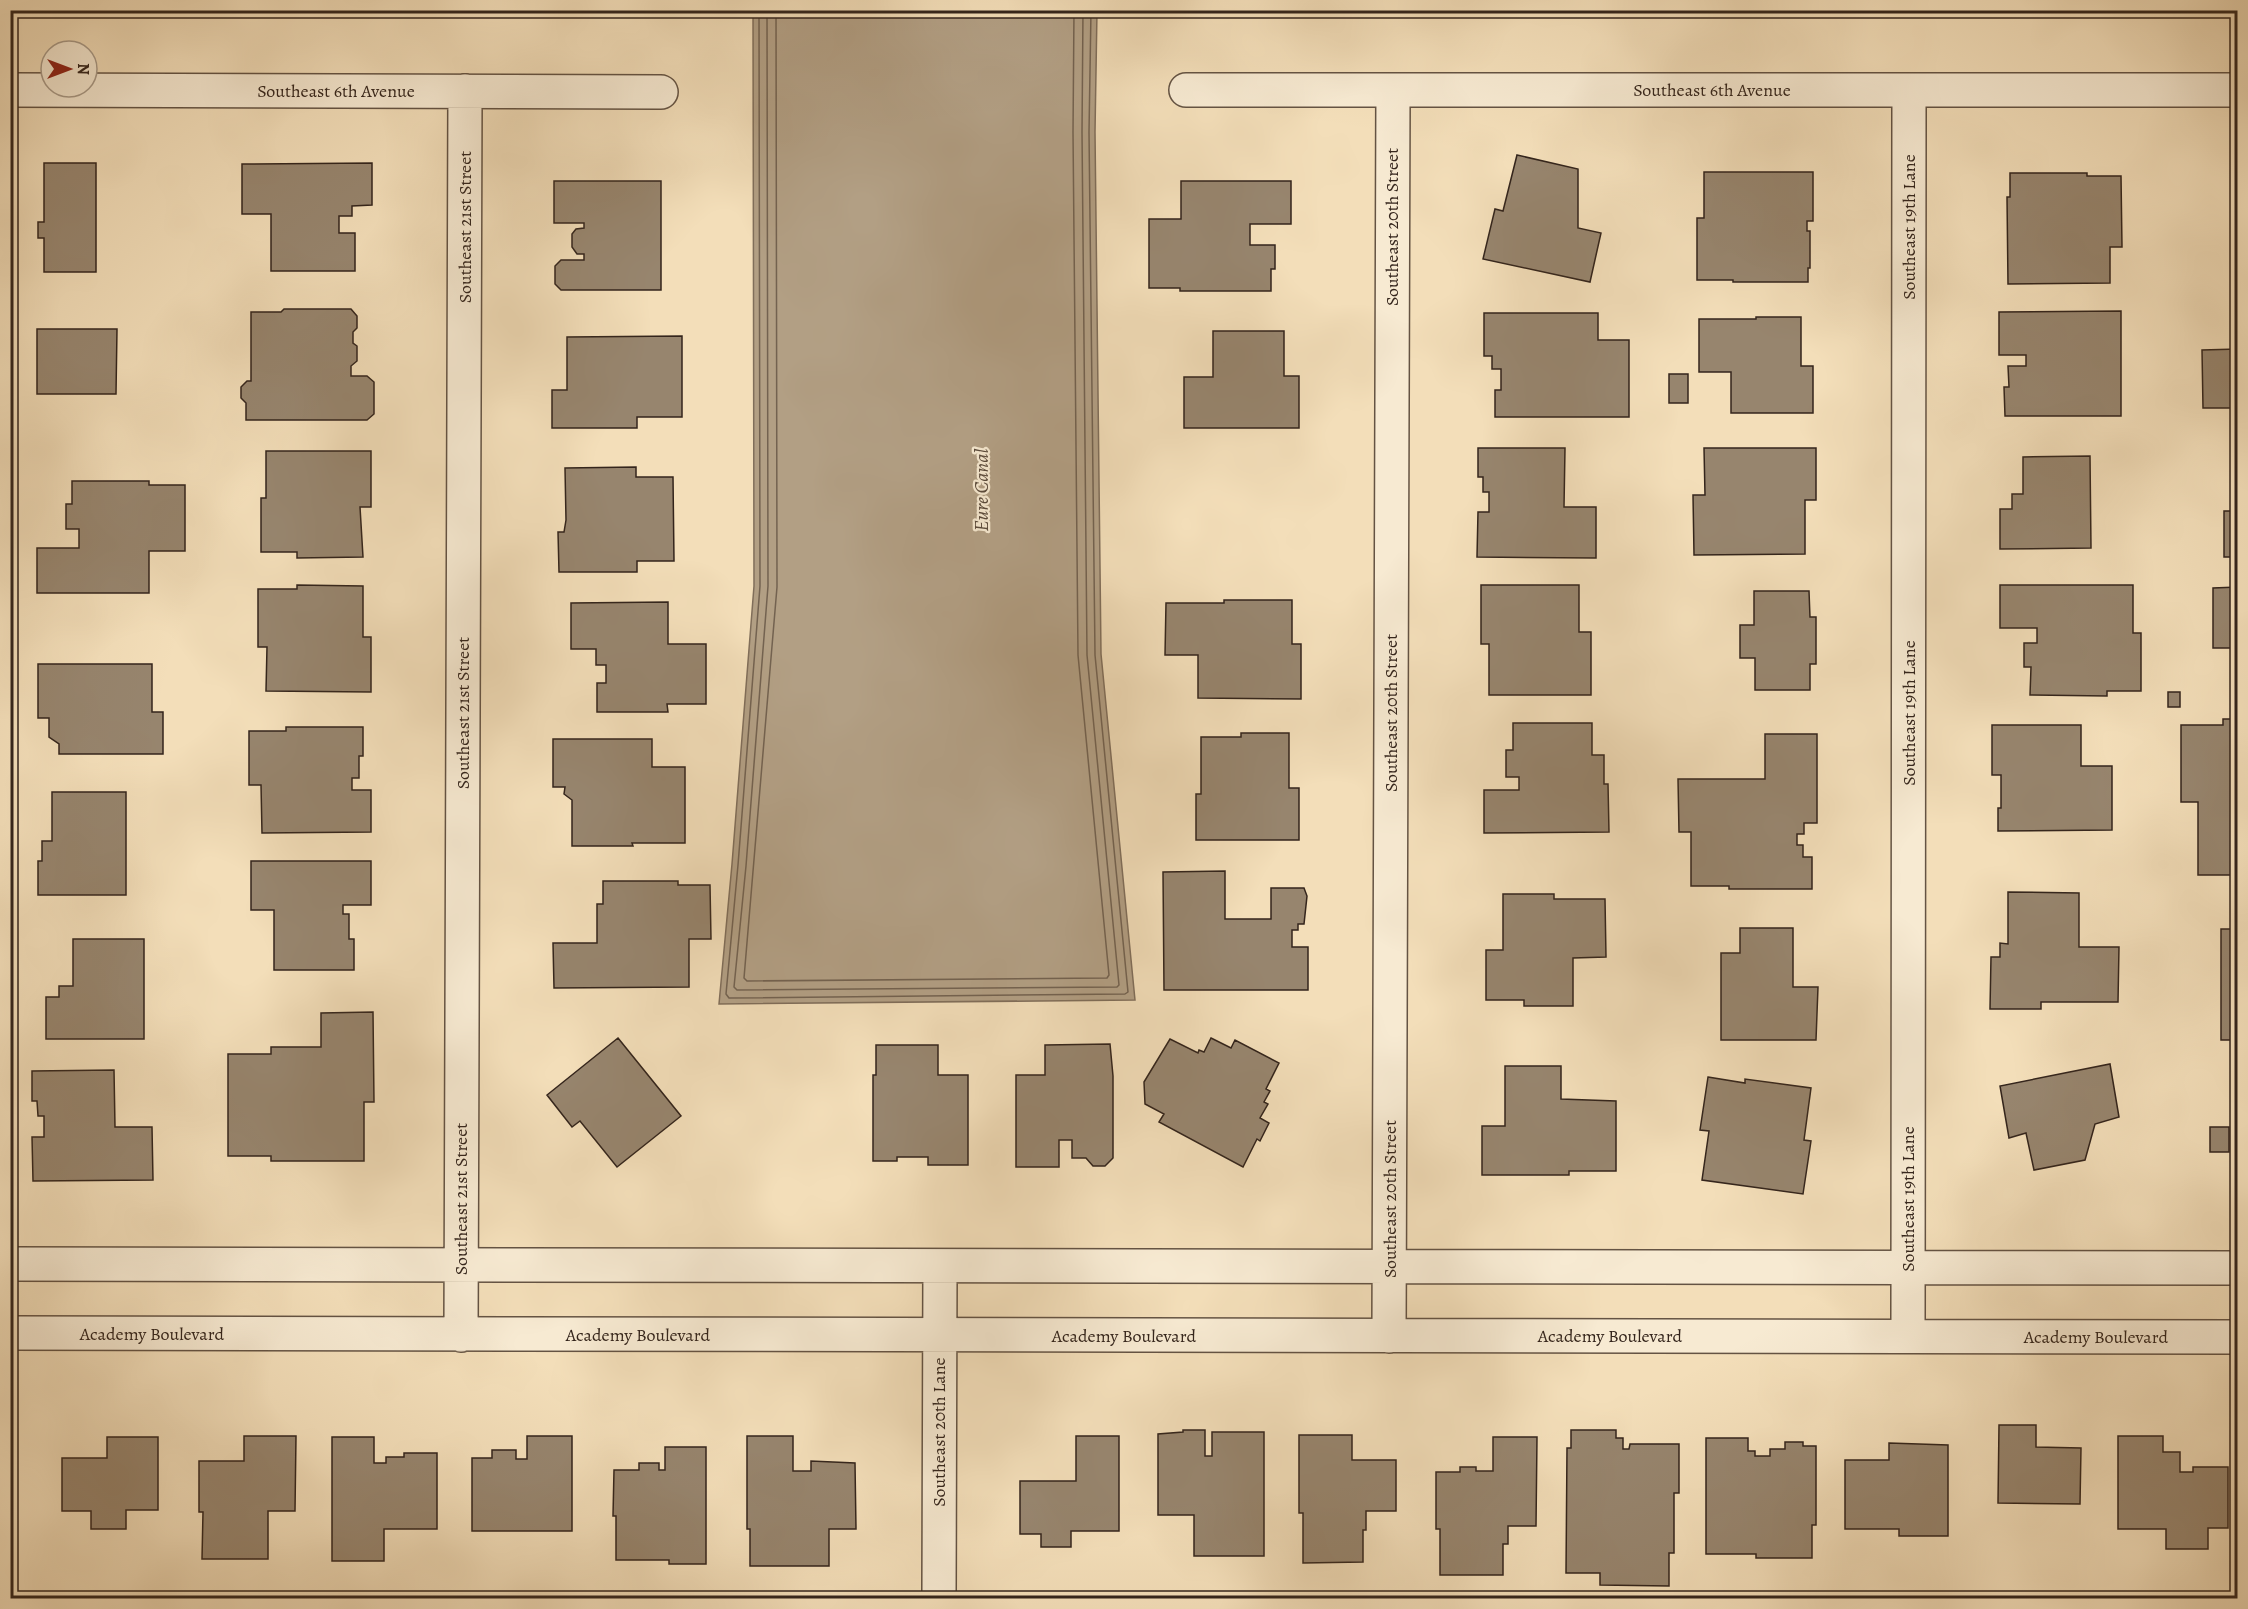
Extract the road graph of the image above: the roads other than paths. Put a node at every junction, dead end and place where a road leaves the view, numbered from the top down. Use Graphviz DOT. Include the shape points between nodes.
graph roads {
  1 [pos="10,90"];
  2 [pos="1186,90"];
  3 [pos="1393,90"];
  4 [pos="1909,90"];
  5 [pos="2238,90"];
  6 [pos="465,91"];
  7 [pos="661,92"];
  8 [pos="10,1264"];
  9 [pos="461,1266"];
  10 [pos="940,1266"];
  11 [pos="1389,1266"];
  12 [pos="1908,1268"];
  13 [pos="2238,1268"];
  14 [pos="10,1333"];
  15 [pos="461,1335"];
  16 [pos="939,1335"];
  17 [pos="1389,1336"];
  18 [pos="1908,1336"];
  19 [pos="2238,1337"];
  20 [pos="939,1599"];
  1 -- 6 [label="street, Southeast 6th Avenue"];
  2 -- 3 [label="street, Southeast 6th Avenue"];
  3 -- 4 [label="street, Southeast 6th Avenue"];
  3 -- 11 [label="street, Southeast 20th Street"];
  4 -- 5 [label="street, Southeast 6th Avenue"];
  4 -- 12 [label="street, Southeast 19th Lane"];
  6 -- 7 [label="street, Southeast 6th Avenue"];
  6 -- 9 [label="street, Southeast 21st Street"];
  8 -- 9 [label="street"];
  9 -- 10 [label="street"];
  9 -- 15 [label="street, Southeast 21st Street"];
  10 -- 11 [label="street"];
  10 -- 16 [label="street, Southeast 20th Lane"];
  11 -- 12 [label="street"];
  11 -- 17 [label="street, Southeast 20th Street"];
  12 -- 13 [label="street"];
  12 -- 18 [label="street, Southeast 19th Lane"];
  14 -- 15 [label="street, Academy Boulevard"];
  15 -- 16 [label="street, Academy Boulevard"];
  16 -- 17 [label="street, Academy Boulevard"];
  16 -- 20 [label="street, Southeast 20th Lane"];
  17 -- 18 [label="street, Academy Boulevard"];
  18 -- 19 [label="street, Academy Boulevard"];
}
